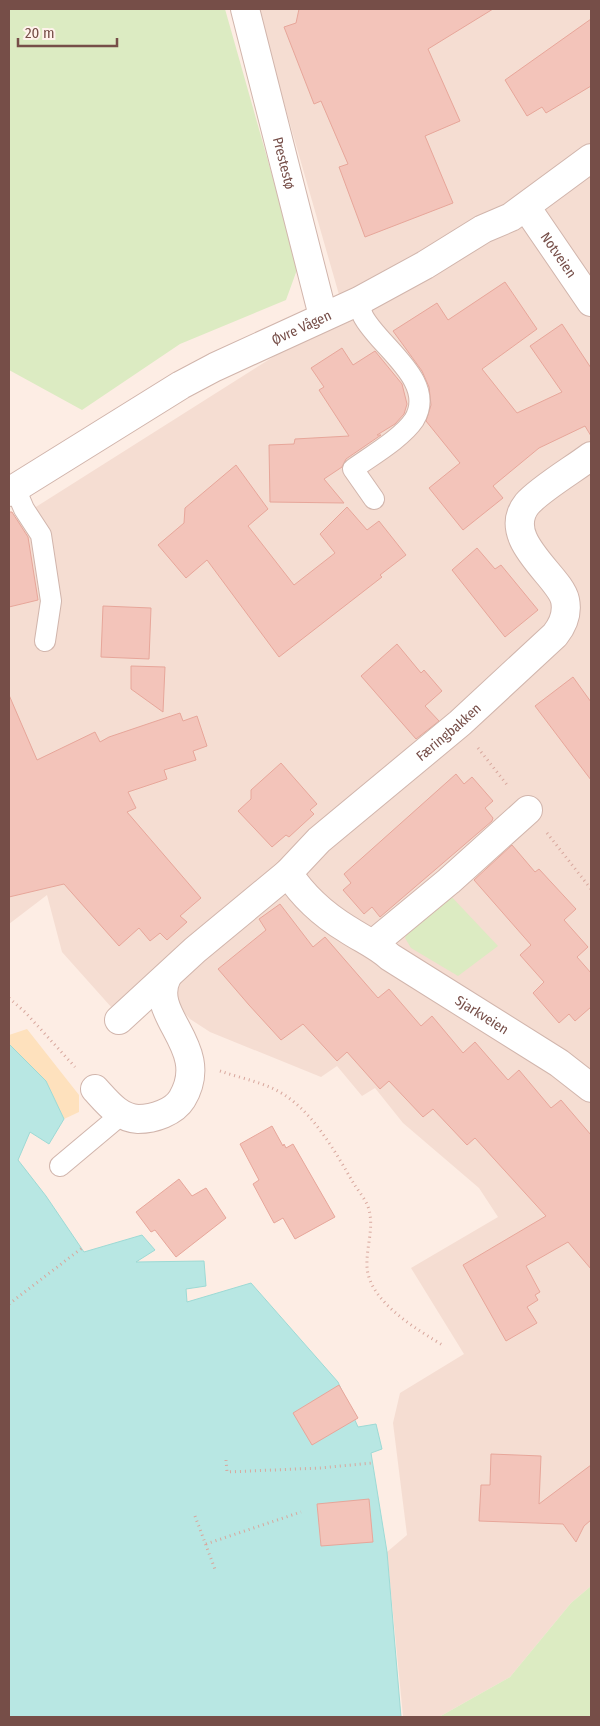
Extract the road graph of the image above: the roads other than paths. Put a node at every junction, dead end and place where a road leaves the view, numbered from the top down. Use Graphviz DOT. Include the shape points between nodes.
graph roads {
  1 [pos="245,9"];
  2 [pos="591,158"];
  3 [pos="526,207"];
  4 [pos="359,301"];
  5 [pos="591,302"];
  6 [pos="322,316"];
  7 [pos="591,456"];
  8 [pos="12,490"];
  9 [pos="374,499"];
  10 [pos="45,641"];
  11 [pos="528,810"];
  12 [pos="288,873"];
  13 [pos="374,943"];
  14 [pos="167,977"];
  15 [pos="119,1020"];
  16 [pos="591,1088"];
  17 [pos="96,1089"];
  18 [pos="122,1114"];
  19 [pos="60,1166"];
  1 -- 6 [label="street, Prestestø"];
  2 -- 3 [label="street, Øvre Vågen"];
  3 -- 4 [label="street, Øvre Vågen"];
  3 -- 5 [label="street, Notveien"];
  4 -- 6 [label="street, Øvre Vågen"];
  4 -- 9 [label="lane" via="364,316 416,384 419,405 414,420 401,433 354,469"];
  6 -- 8 [label="street, Øvre Vågen" via="182,385"];
  7 -- 12 [label="street, Færingbakken" via="528,504 521,522 530,552 566,601 563,625 544,648 460,723 319,840"];
  8 -- 10 [label="lane" via="41,535 51,601"];
  11 -- 13 [label="street"];
  12 -- 13 [label="street, Sjarkveien" via="299,891 322,911 348,930"];
  12 -- 14 [label="street, Færingbakken"];
  13 -- 16 [label="street, Sjarkveien" via="559,1063"];
  14 -- 15 [label="street, Færingbakken"];
  14 -- 18 [label="street" via="163,986 164,998 192,1067 187,1090 179,1104 168,1112 140,1119"];
  17 -- 18 [label="street"];
  18 -- 19 [label="lane"];
}
